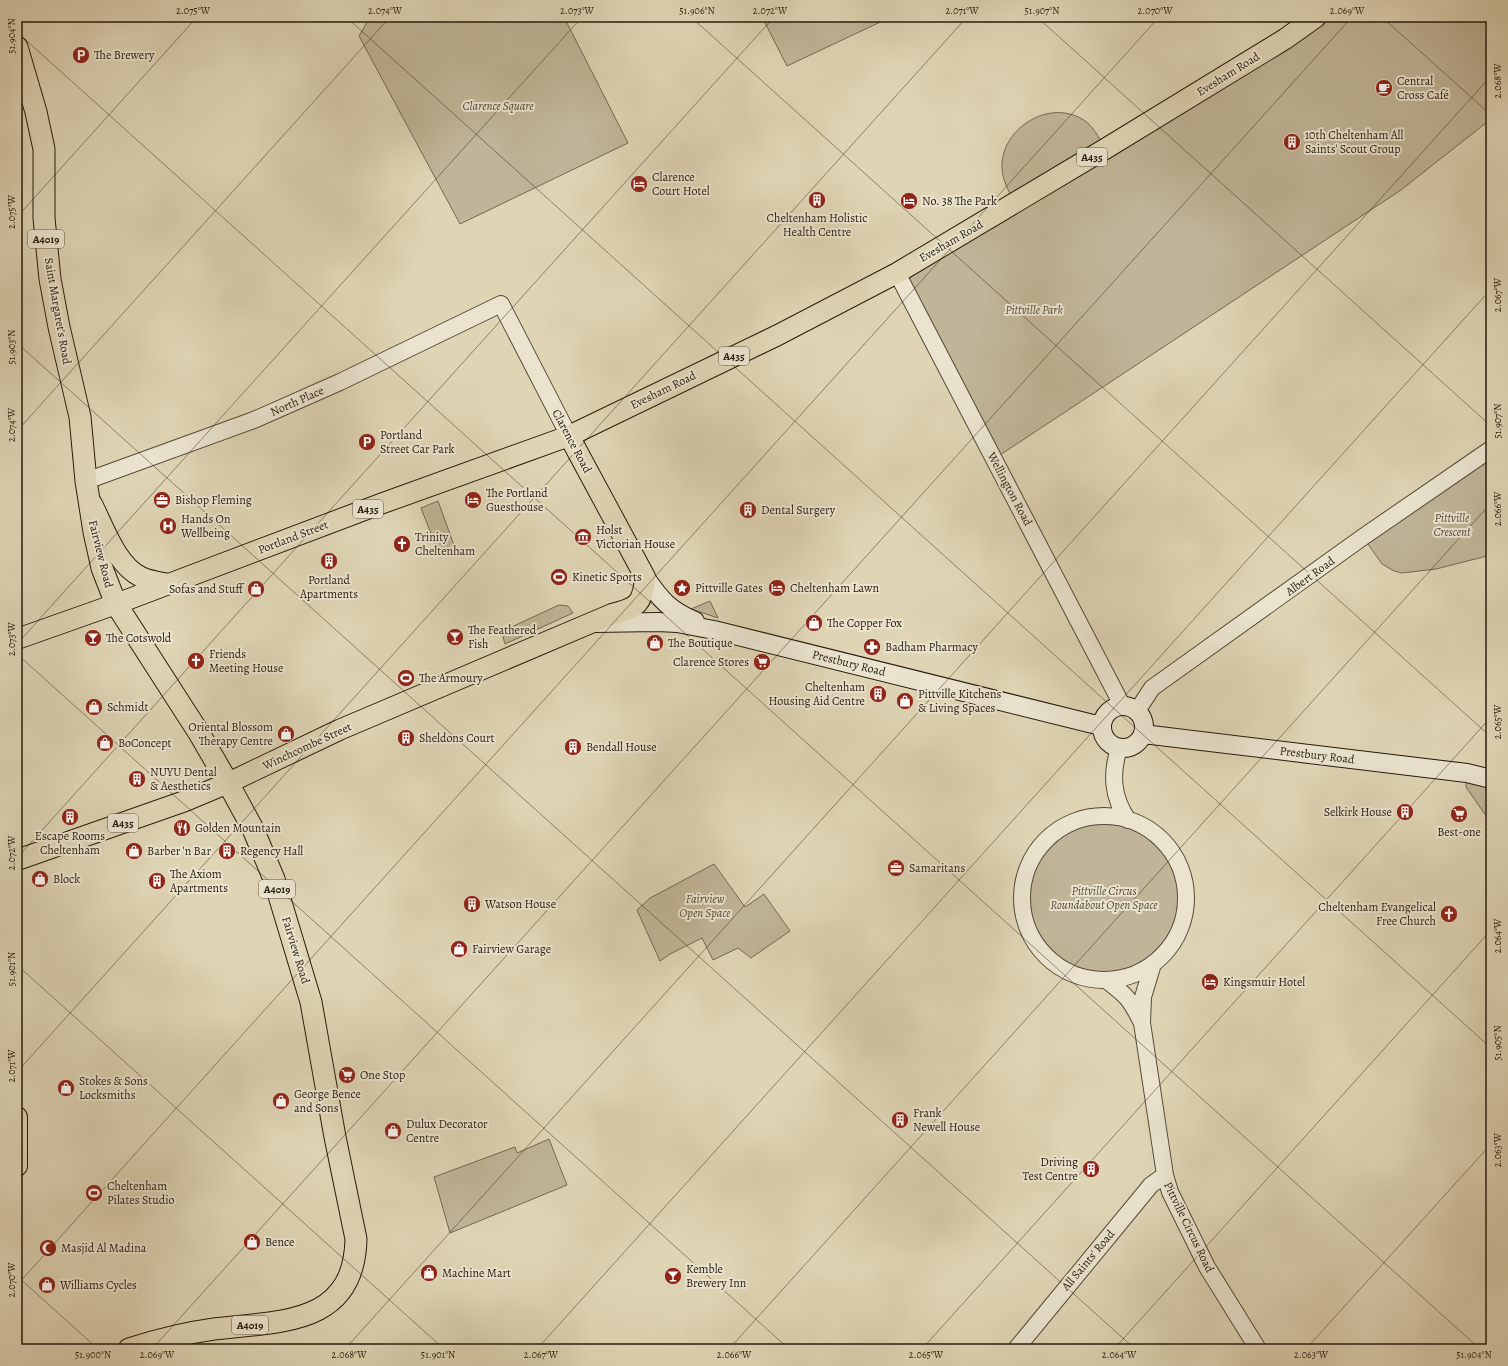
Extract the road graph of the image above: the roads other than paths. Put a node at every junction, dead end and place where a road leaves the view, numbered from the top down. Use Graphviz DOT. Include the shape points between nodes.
graph roads {
  1 [pos="1316,17"];
  2 [pos="17,47"];
  3 [pos="897,273"];
  4 [pos="501,304"];
  5 [pos="569,436"];
  6 [pos="1491,449"];
  7 [pos="88,489"];
  8 [pos="645,577"];
  9 [pos="168,584"];
  10 [pos="116,604"];
  11 [pos="594,623"];
  12 [pos="714,630"];
  13 [pos="17,639"];
  14 [pos="1130,708"];
  15 [pos="1101,726"];
  16 [pos="1143,734"];
  17 [pos="1119,748"];
  18 [pos="1491,779"];
  19 [pos="228,783"];
  20 [pos="1115,793"];
  21 [pos="1099,816"];
  22 [pos="1128,820"];
  23 [pos="17,860"];
  24 [pos="1152,964"];
  25 [pos="1106,980"];
  26 [pos="1142,1023"];
  27 [pos="17,1117"];
  28 [pos="17,1166"];
  29 [pos="1164,1175"];
  30 [pos="129,1349"];
  31 [pos="1016,1349"];
  32 [pos="1258,1349"];
  1 -- 3 [label="main road, Evesham Road / A435" via="1285,39 1106,149"];
  2 -- 7 [label="highway, Saint Margaret's Road / A4019" via="44,149 44,218 50,279 80,417"];
  3 -- 5 [label="main road, Evesham Road / A435" via="778,335"];
  3 -- 14 [label="street, Wellington Road"];
  4 -- 5 [label="street, Clarence Road"];
  4 -- 7 [label="street, North Place" via="340,382"];
  5 -- 8 [label="main road, Clarence Road"];
  5 -- 9 [label="main road, Portland Street / A435"];
  6 -- 14 [label="street, Albert Road" via="1152,688"];
  7 -- 9 [label="main road" via="116,552 128,568 142,577"];
  7 -- 10 [label="highway, Fairview Road / A4019" via="98,550"];
  8 -- 11 [label="main road, A435" via="644,592 636,604"];
  8 -- 12 [label="main road, Clarence Road" via="662,601 678,614"];
  9 -- 10 [label="main road, Portland Street / A435"];
  10 -- 13 [label="main road, Portland Street / A435"];
  10 -- 19 [label="highway, Fairview Road / A4019"];
  11 -- 12 [label="main road, Prestbury Road" via="677,623"];
  11 -- 19 [label="main road, Winchcombe Street / A435" via="339,730"];
  12 -- 15 [label="main road, Prestbury Road"];
  14 -- 15 [label="main road" via="1116,706 1105,714"];
  14 -- 16 [label="main road" via="1144,721"];
  15 -- 17 [label="main road" via="1108,743"];
  16 -- 17 [label="main road" via="1134,745"];
  16 -- 18 [label="main road, Prestbury Road" via="1467,773"];
  17 -- 20 [label="street" via="1114,765"];
  19 -- 23 [label="main road, Winchcombe Street / A435" via="185,801"];
  19 -- 30 [label="highway, Fairview Road / A4019" via="253,829 274,879 311,1002 356,1239 356,1252 352,1269 338,1295 323,1308 307,1315 186,1334"];
  20 -- 21 [label="street" via="1108,807"];
  20 -- 22 [label="street" via="1120,808"];
  21 -- 22 [label="street"];
  21 -- 25 [label="street" via="1069,824 1053,833 1044,842 1025,874 1022,899 1026,924 1031,935 1051,960 1079,976"];
  22 -- 24 [label="street" via="1150,830 1163,842 1174,856 1184,878 1186,902 1181,926 1170,947"];
  24 -- 25 [label="street" via="1130,976"];
  24 -- 26 [label="street, Pittville Circus Road" via="1143,997"];
  25 -- 26 [label="street, Pittville Circus Road" via="1132,1003"];
  26 -- 29 [label="street, Pittville Circus Road"];
  27 -- 28 [label="main road"];
  29 -- 31 [label="street, All Saints' Road" via="1151,1185"];
  29 -- 32 [label="street, Pittville Circus Road" via="1207,1267"];
}
